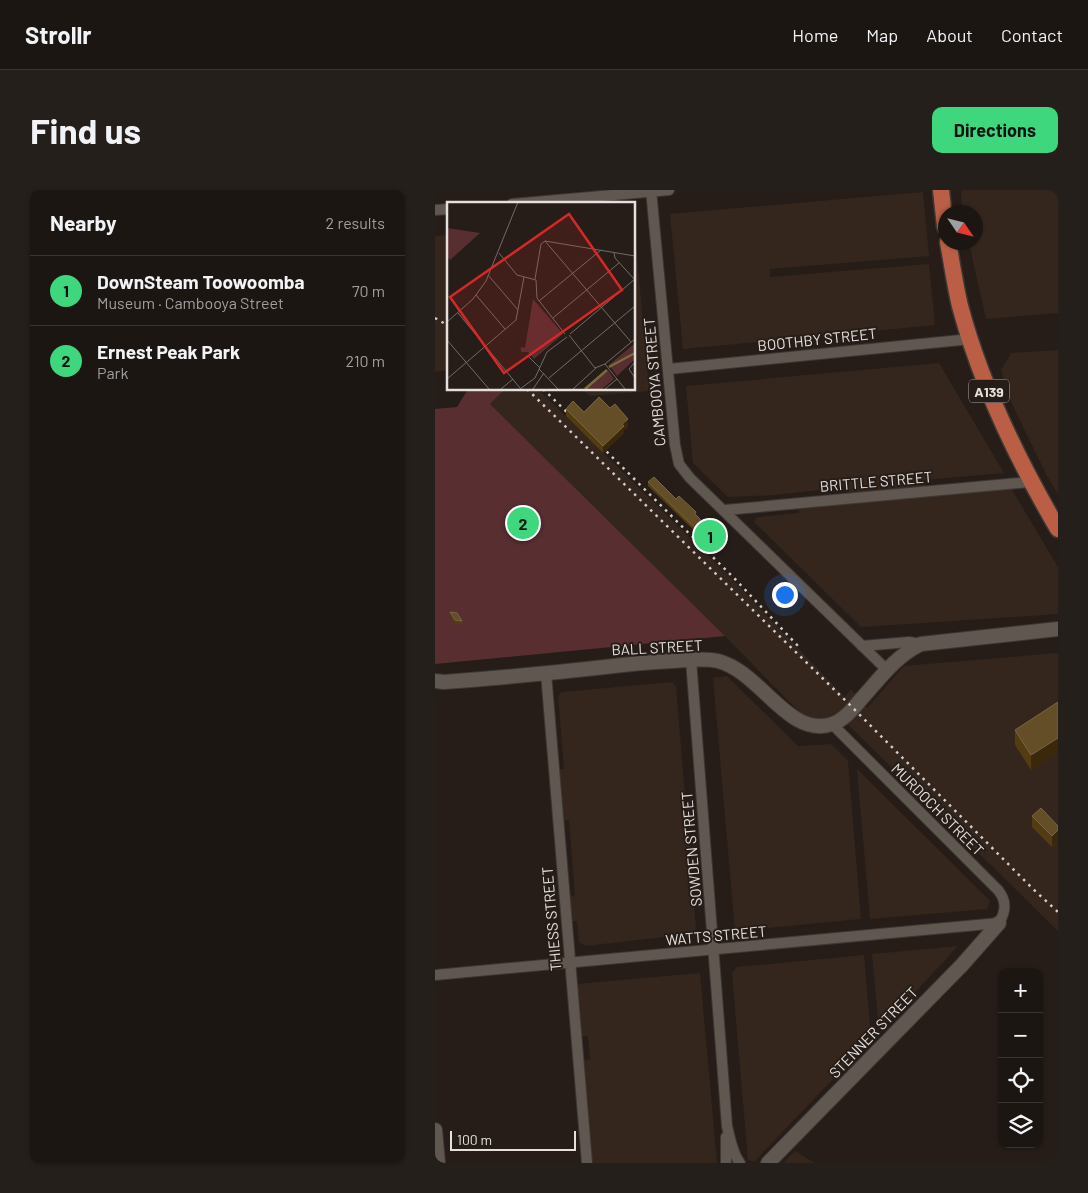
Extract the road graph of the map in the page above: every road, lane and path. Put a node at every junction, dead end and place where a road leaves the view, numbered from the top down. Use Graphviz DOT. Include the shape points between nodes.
graph roads {
  1 [pos="669,190"];
  2 [pos="941,190"];
  3 [pos="651,191"];
  4 [pos="533,202"];
  5 [pos="943,205"];
  6 [pos="950,250"];
  7 [pos="969,337"];
  8 [pos="669,369"];
  9 [pos="1030,482"];
  10 [pos="725,510"];
  11 [pos="1058,529"];
  12 [pos="1058,629"];
  13 [pos="921,644"];
  14 [pos="862,646"];
  15 [pos="691,660"];
  16 [pos="887,670"];
  17 [pos="546,673"];
  18 [pos="438,683"];
  19 [pos="833,724"];
  20 [pos="999,923"];
  21 [pos="715,950"];
  22 [pos="569,964"];
  23 [pos="435,975"];
  24 [pos="727,1126"];
  25 [pos="435,1130"];
  26 [pos="438,1163"];
  27 [pos="587,1163"];
  28 [pos="726,1163"];
  29 [pos="740,1163"];
  30 [pos="769,1163"];
  1 -- 3 [label="street"];
  2 -- 5 [label="highway"];
  3 -- 4 [label="street"];
  3 -- 8 [label="street, CAMBOOYA STREET"];
  6 -- 7 [label="highway, A139"];
  7 -- 8 [label="street, BOOTHBY STREET"];
  7 -- 9 [label="highway, A139" via="992,400"];
  8 -- 10 [label="street, CAMBOOYA STREET" via="679,464"];
  9 -- 10 [label="street, BRITTLE STREET"];
  9 -- 11 [label="highway, A139"];
  10 -- 14 [label="street, CAMBOOYA STREET"];
  12 -- 13 [label="main road"];
  13 -- 14 [label="street"];
  13 -- 16 [label="main road" via="906,652"];
  14 -- 16 [label="street, CAMBOOYA STREET"];
  15 -- 17 [label="main road, BALL STREET"];
  15 -- 19 [label="main road, BALL STREET" via="717,661 740,670 789,714 805,724"];
  15 -- 21 [label="street, SOWDEN STREET"];
  16 -- 19 [label="main road" via="853,708"];
  17 -- 18 [label="main road, BALL STREET"];
  17 -- 22 [label="street, THIESS STREET"];
  19 -- 20 [label="street, MURDOCH STREET" via="998,890 1005,903"];
  20 -- 21 [label="street, WATTS STREET"];
  20 -- 30 [label="main road, STENNER STREET"];
  21 -- 22 [label="street, WATTS STREET"];
  21 -- 24 [label="street, SOWDEN STREET"];
  22 -- 23 [label="street, WATTS STREET"];
  22 -- 27 [label="street, THIESS STREET"];
  24 -- 28 [label="street, SOWDEN STREET"];
  24 -- 29 [label="street, SOWDEN STREET"];
  25 -- 26 [label="main road"];
}
